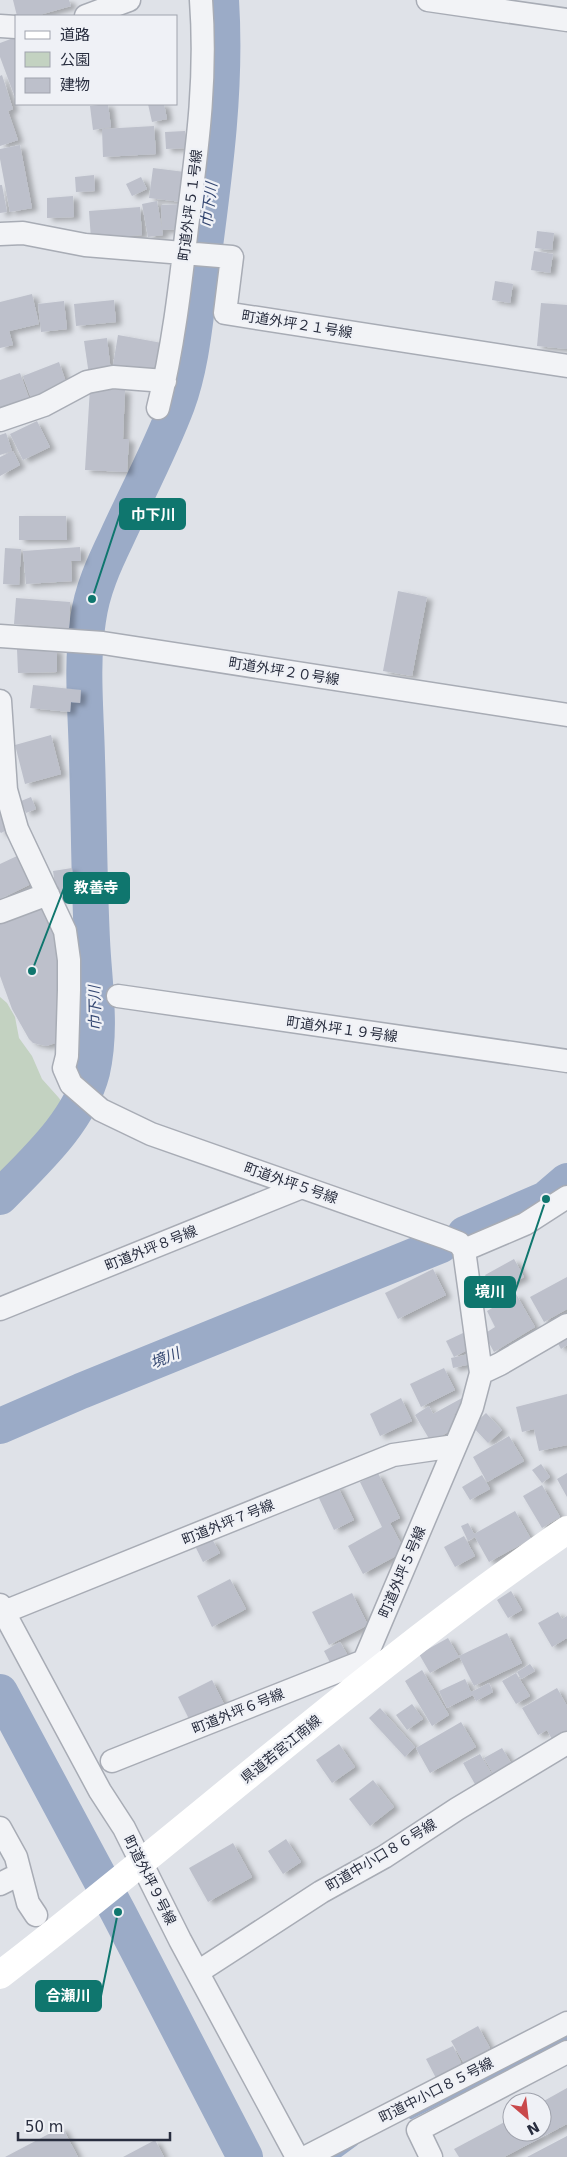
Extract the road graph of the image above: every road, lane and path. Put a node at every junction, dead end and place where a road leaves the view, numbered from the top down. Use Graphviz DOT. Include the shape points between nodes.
graph roads {
  1 [pos="130,0"];
  2 [pos="201,0"];
  3 [pos="428,0"];
  4 [pos="89,15"];
  5 [pos="567,20"];
  6 [pos="0,26"];
  7 [pos="15,27"];
  8 [pos="0,234"];
  9 [pos="186,252"];
  10 [pos="567,366"];
  11 [pos="165,381"];
  12 [pos="158,408"];
  13 [pos="0,420"];
  14 [pos="0,636"];
  15 [pos="0,702"];
  16 [pos="567,715"];
  17 [pos="48,894"];
  18 [pos="0,912"];
  19 [pos="118,996"];
  20 [pos="567,1062"];
  21 [pos="302,1187"];
  22 [pos="567,1197"];
  23 [pos="456,1243"];
  24 [pos="0,1309"];
  25 [pos="567,1325"];
  26 [pos="481,1372"];
  27 [pos="455,1446"];
  28 [pos="567,1530"];
  29 [pos="2,1609"];
  30 [pos="365,1670"];
  31 [pos="567,1743"];
  32 [pos="112,1761"];
  33 [pos="0,1828"];
  34 [pos="139,1866"];
  35 [pos="20,1874"];
  36 [pos="0,1884"];
  37 [pos="36,1915"];
  38 [pos="198,1972"];
  39 [pos="0,1975"];
  40 [pos="567,2024"];
  41 [pos="567,2052"];
  42 [pos="297,2157"];
  43 [pos="306,2157"];
  44 [pos="431,2157"];
  1 -- 4 [label="street"];
  2 -- 9 [label="street, 町道外坪５１号線" via="203,80"];
  3 -- 5 [label="street"];
  6 -- 7 [label="street"];
  8 -- 9 [label="street, 町道外坪２１号線" via="23,233 85,245"];
  9 -- 10 [label="street, 町道外坪２１号線" via="232,257 224,314"];
  9 -- 11 [label="street, 町道外坪５１号線"];
  11 -- 12 [label="street, 町道外坪５１号線"];
  11 -- 13 [label="street" via="113,377 87,382 44,405"];
  14 -- 16 [label="street, 町道外坪２０号線" via="103,643"];
  15 -- 17 [label="street, 町道外坪５号線" via="6,790 17,829"];
  17 -- 18 [label="street"];
  17 -- 21 [label="street, 町道外坪５号線" via="64,931 69,960 64,1068 70,1084 101,1110 151,1134"];
  19 -- 20 [label="street, 町道外坪１９号線"];
  21 -- 23 [label="street, 町道外坪５号線"];
  21 -- 24 [label="street, 町道外坪８号線"];
  22 -- 23 [label="street" via="525,1224"];
  23 -- 26 [label="street, 町道外坪５号線"];
  25 -- 26 [label="street"];
  26 -- 27 [label="street, 町道外坪５号線" via="472,1407"];
  27 -- 29 [label="street, 町道外坪７号線" via="393,1456"];
  27 -- 30 [label="street, 町道外坪５号線"];
  28 -- 30 [label="main road, 県道若宮江南線"];
  29 -- 34 [label="street, 町道外坪９号線" via="100,1791 124,1828"];
  30 -- 32 [label="street, 町道外坪６号線"];
  30 -- 34 [label="main road, 県道若宮江南線"];
  31 -- 38 [label="street, 町道中小口８６号線" via="384,1857 321,1892"];
  33 -- 35 [label="street" via="16,1858"];
  34 -- 38 [label="street, 町道外坪９号線"];
  34 -- 39 [label="main road, 県道若宮江南線"];
  35 -- 36 [label="street"];
  35 -- 37 [label="street" via="28,1904"];
  38 -- 42 [label="street, 町道外坪９号線"];
  40 -- 43 [label="street, 町道中小口８５号線"];
  41 -- 44 [label="street" via="418,2130"];
}
